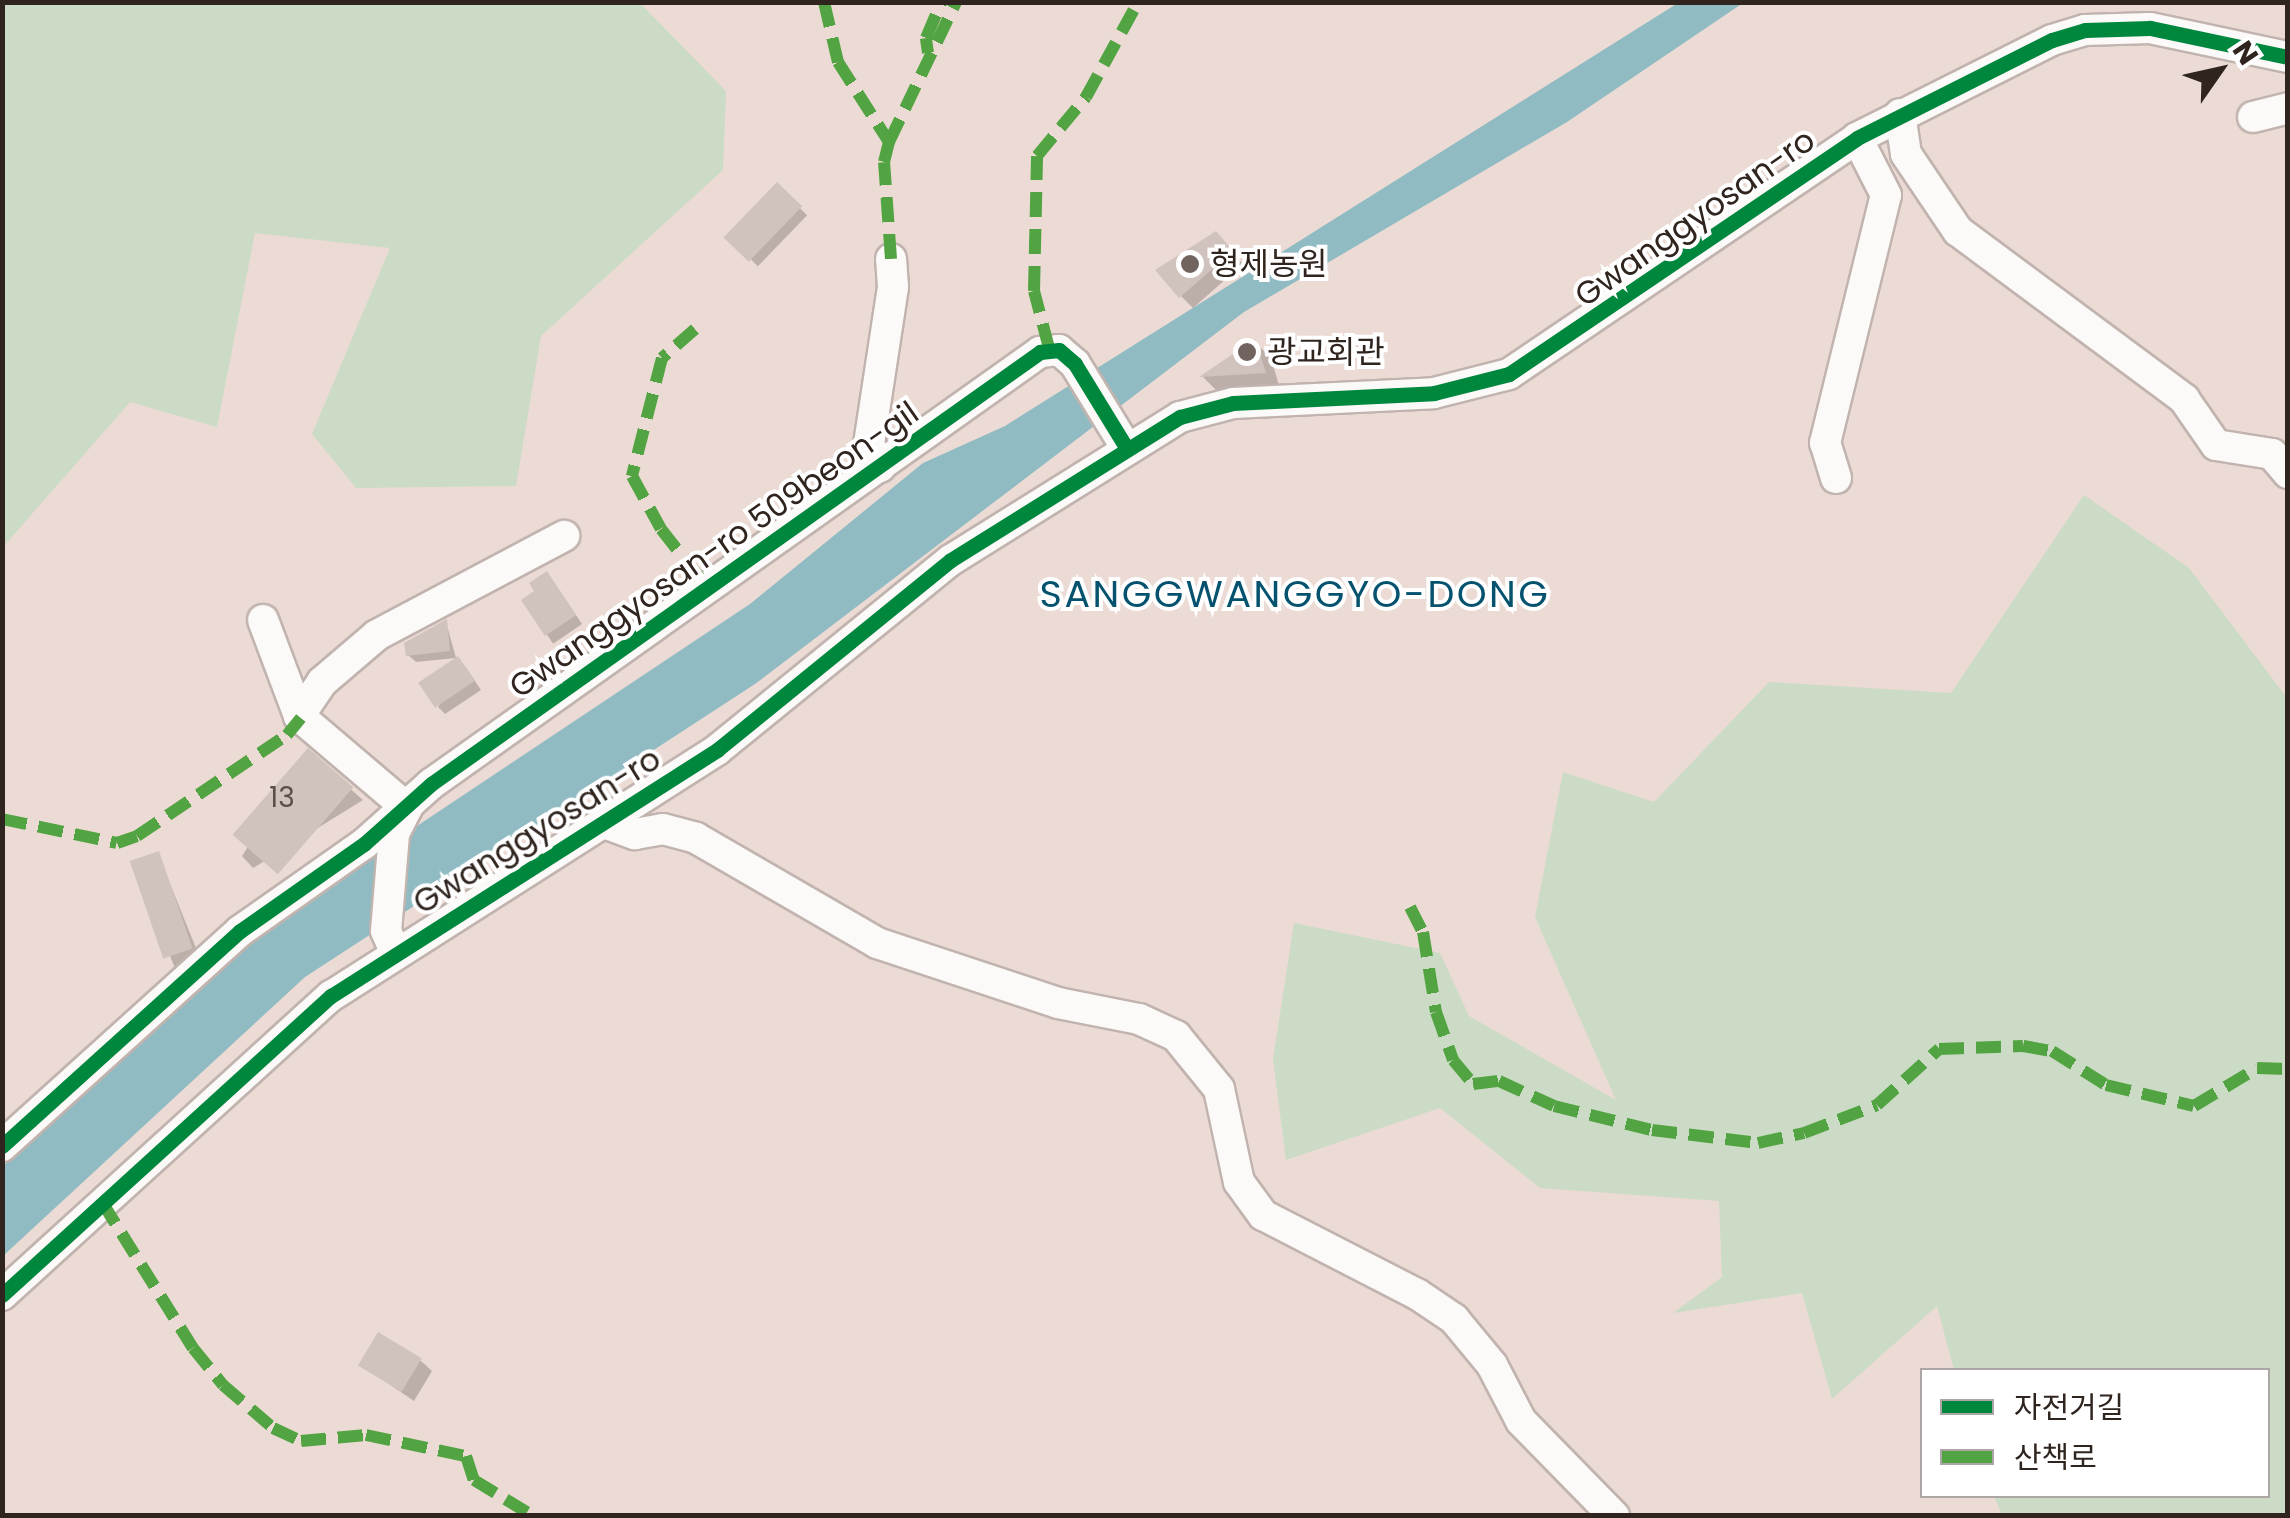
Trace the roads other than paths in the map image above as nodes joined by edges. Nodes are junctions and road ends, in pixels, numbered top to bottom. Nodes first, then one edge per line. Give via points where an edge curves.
1 (2288, 57) edge
2 (2288, 108) edge
3 (1900, 114) junction
4 (2253, 118) dead end
5 (1858, 138) junction
6 (891, 258) dead end
7 (1128, 448) junction
8 (880, 466) junction
9 (2288, 473) edge
10 (1836, 478) dead end
11 (564, 536) dead end
12 (263, 620) dead end
13 (298, 716) junction
14 (401, 821) junction
15 (604, 823) junction
16 (391, 942) junction
17 (2, 1146) edge
18 (2, 1295) edge
19 (1614, 1516) edge

1 - 3 street, Gwanggyosan-ro via 2150,28 2085,30 1996,64
2 - 4 street
3 - 5 street, Gwanggyosan-ro
3 - 9 street via 1906,154 1958,232 2184,399 2216,445 2272,454
5 - 7 street, Gwanggyosan-ro via 1509,374 1434,393 1233,403 1180,417
5 - 10 street via 1886,196 1825,443
6 - 8 street via 893,287 870,444
7 - 8 street, Gwanggyosan-ro 509beon-gil via 1067,357 1040,352
7 - 15 street, Gwanggyosan-ro via 951,560 717,750
8 - 14 street, Gwanggyosan-ro 509beon-gil via 431,784
11 - 13 street via 377,635 322,682
12 - 13 street
13 - 14 street
14 - 16 street
14 - 17 street, Gwanggyosan-ro 509beon-gil via 240,931
15 - 16 street, Gwanggyosan-ro
15 - 19 street via 635,834 663,829 696,838 877,943 1176,1036 1219,1088 1239,1182 1263,1215 1454,1319 1492,1364 1521,1421
16 - 18 street, Gwanggyosan-ro via 282,1034

